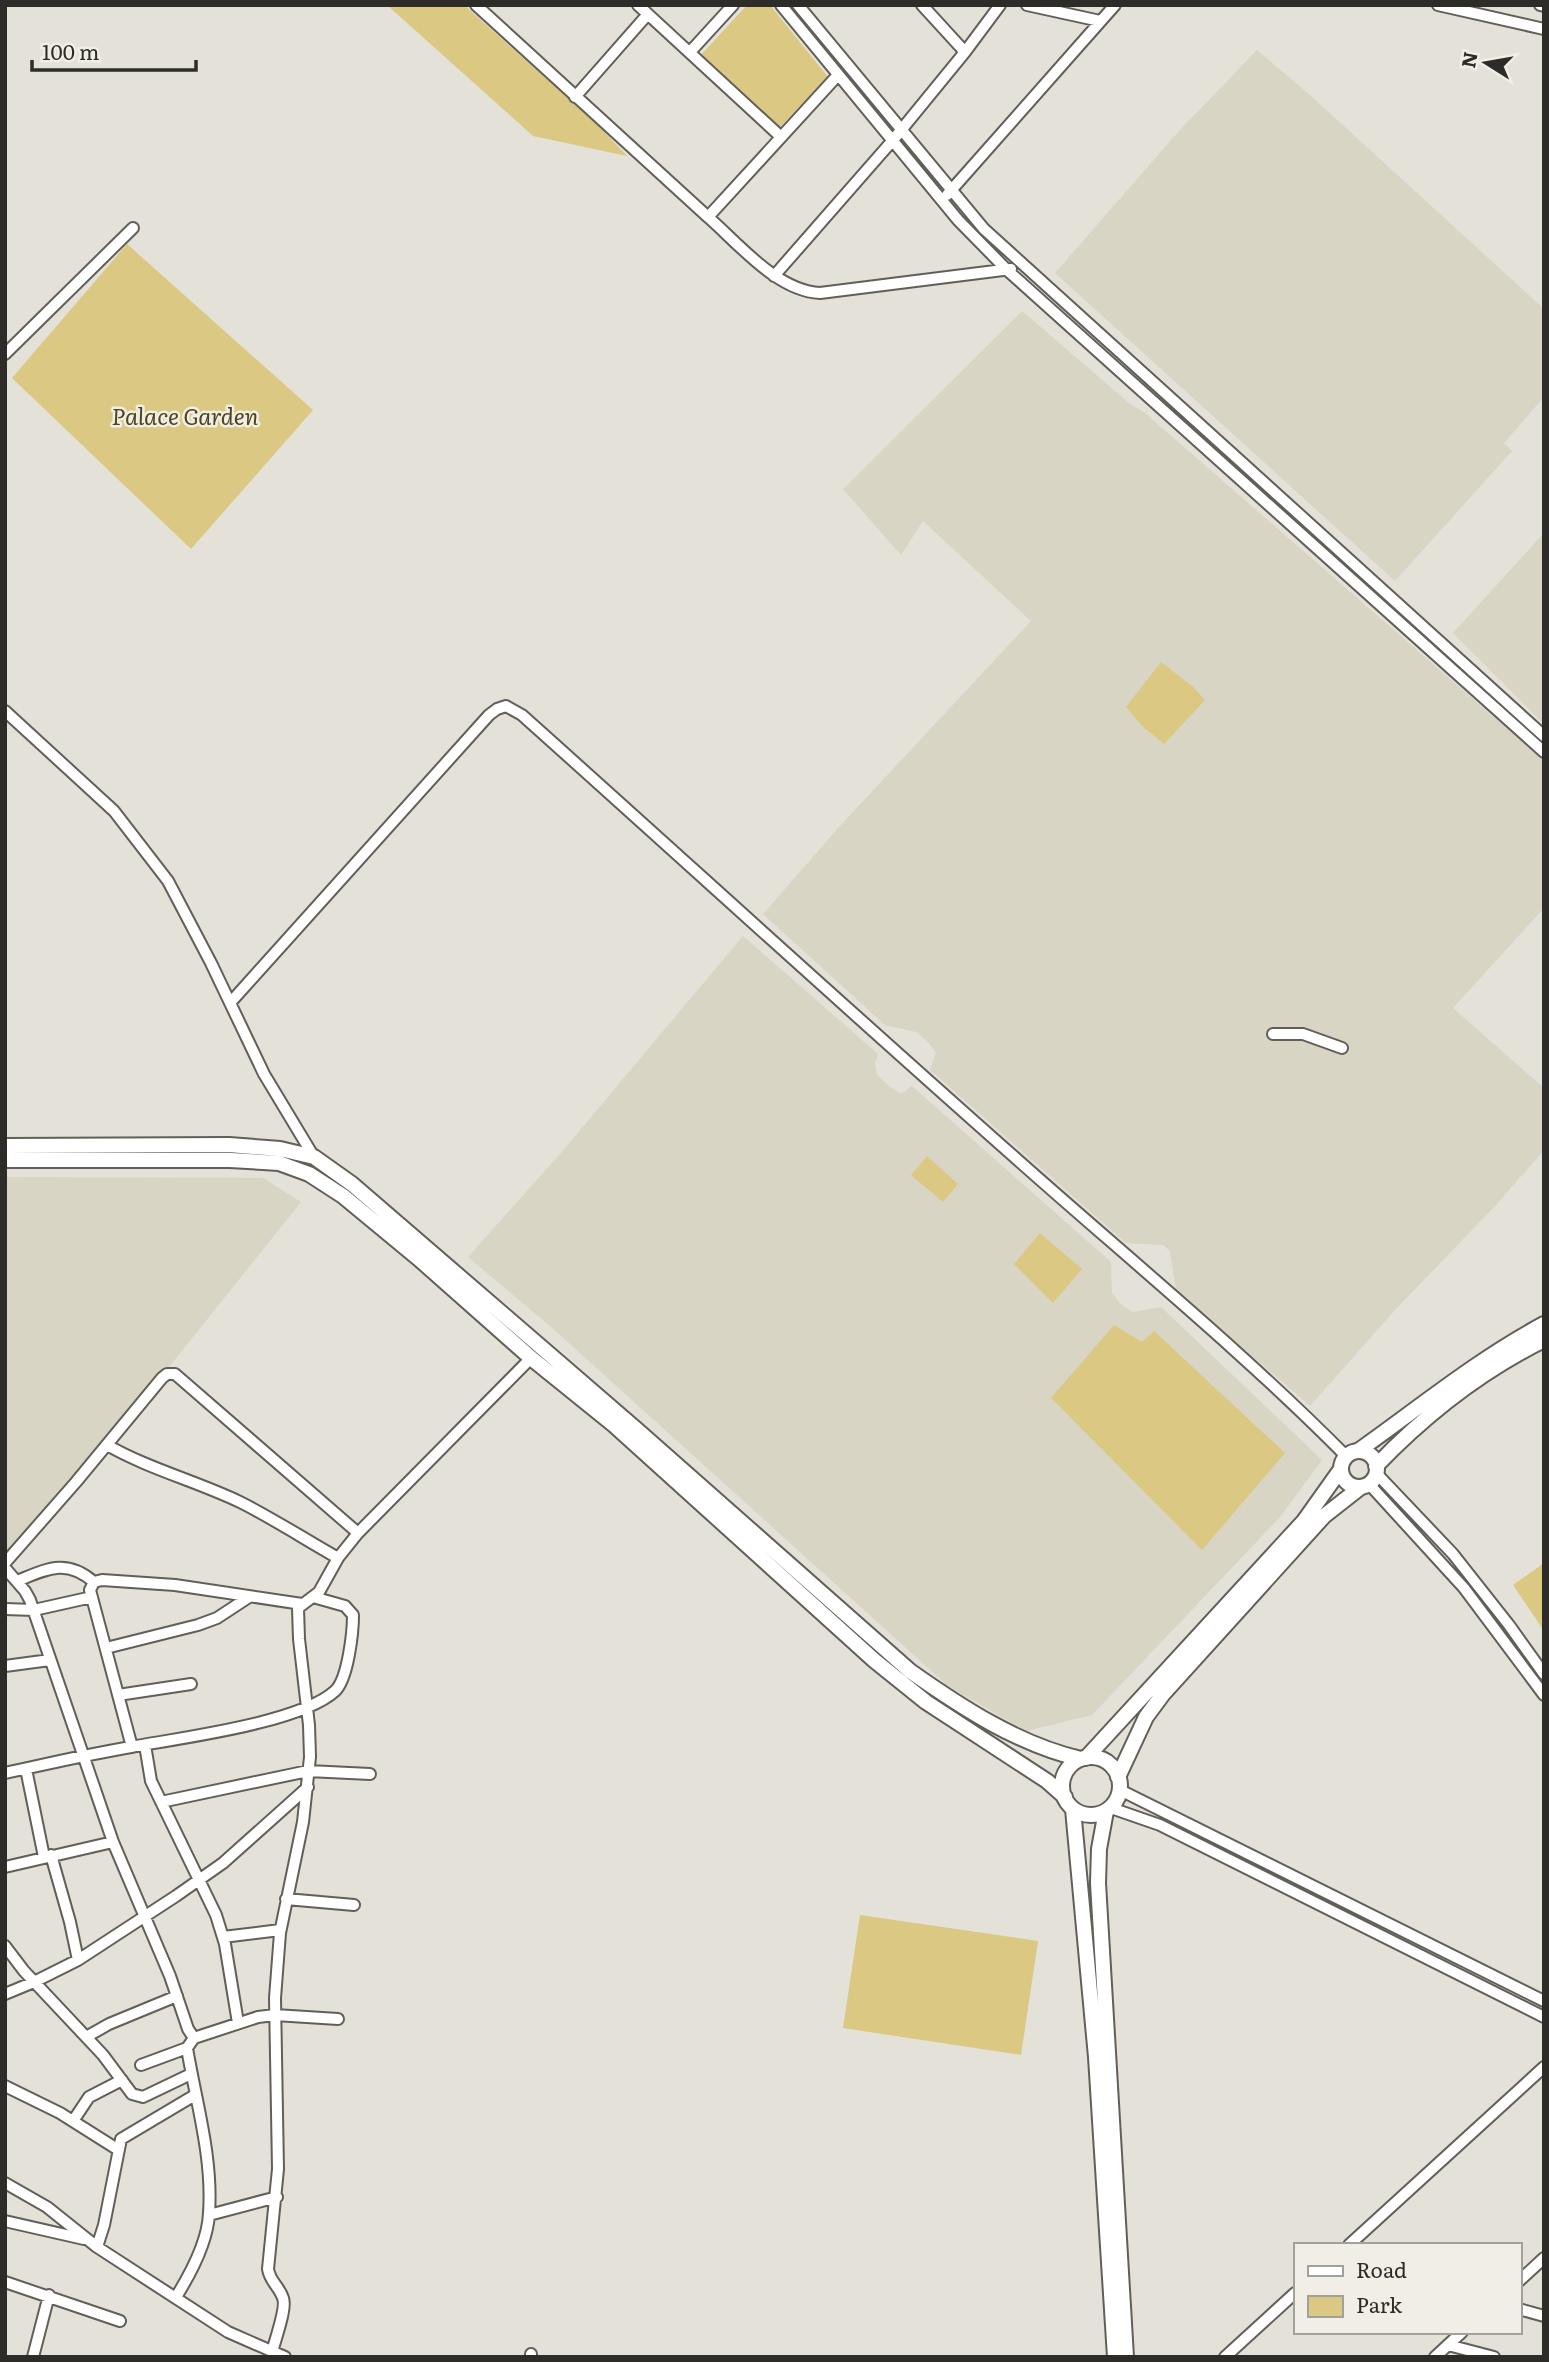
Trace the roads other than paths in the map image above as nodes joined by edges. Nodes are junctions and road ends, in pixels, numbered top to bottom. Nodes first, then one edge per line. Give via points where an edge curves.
1 (476, 5) edge
2 (639, 5) edge
3 (733, 5) edge
4 (781, 5) edge
5 (798, 5) edge
6 (922, 5) edge
7 (1000, 5) edge
8 (1027, 5) edge
9 (1115, 5) edge
10 (1438, 5) edge
11 (648, 14) junction
12 (1100, 21) junction
13 (1544, 29) edge
14 (690, 52) junction
15 (965, 52) junction
16 (838, 75) junction
17 (575, 97) junction
18 (900, 131) junction
19 (780, 136) junction
20 (893, 140) junction
21 (951, 191) junction
22 (942, 201) junction
23 (708, 217) junction
24 (132, 228) dead end
25 (1024, 267) junction
26 (1007, 270) junction
27 (774, 276) junction
28 (5, 354) edge
29 (5, 711) edge
30 (1544, 736) edge
31 (1544, 752) edge
32 (230, 1003) junction
33 (1273, 1034) dead end
34 (1342, 1048) dead end
35 (5, 1146) edge
36 (314, 1157) junction
37 (5, 1160) edge
38 (1544, 1324) edge
39 (1544, 1340) edge
40 (531, 1358) junction
41 (107, 1445) junction
42 (1348, 1458) junction
43 (1370, 1477) junction
44 (358, 1533) junction
45 (338, 1558) junction
46 (5, 1566) edge
47 (17, 1580) junction
48 (94, 1582) junction
49 (92, 1597) junction
50 (249, 1597) junction
51 (313, 1597) junction
52 (302, 1604) junction
53 (5, 1609) edge
54 (34, 1610) junction
55 (106, 1648) junction
56 (50, 1661) junction
57 (5, 1666) edge
58 (1544, 1674) edge
59 (191, 1684) dead end
60 (118, 1695) junction
61 (1544, 1695) edge
62 (308, 1707) junction
63 (145, 1745) junction
64 (131, 1746) junction
65 (82, 1756) junction
66 (1083, 1759) junction
67 (26, 1769) junction
68 (308, 1771) junction
69 (5, 1773) edge
70 (370, 1774) dead end
71 (1119, 1783) junction
72 (308, 1787) junction
73 (161, 1802) junction
74 (1069, 1803) junction
75 (1108, 1810) junction
76 (113, 1842) junction
77 (48, 1856) junction
78 (5, 1867) edge
79 (199, 1880) junction
80 (286, 1899) junction
81 (354, 1905) dead end
82 (145, 1916) junction
83 (280, 1930) junction
84 (223, 1937) junction
85 (5, 1946) edge
86 (78, 1960) junction
87 (34, 1982) junction
88 (5, 1994) edge
89 (177, 1996) junction
90 (1544, 2001) edge
91 (275, 2015) junction
92 (1544, 2017) edge
93 (338, 2019) dead end
94 (238, 2023) junction
95 (86, 2036) junction
96 (194, 2038) junction
97 (187, 2048) junction
98 (141, 2065) dead end
99 (1544, 2067) edge
100 (191, 2074) junction
101 (122, 2080) junction
102 (5, 2086) edge
103 (195, 2095) junction
104 (73, 2121) junction
105 (117, 2149) junction
106 (5, 2183) edge
107 (277, 2197) junction
108 (209, 2215) junction
109 (5, 2221) edge
110 (86, 2239) junction
111 (1351, 2243) edge
112 (97, 2247) junction
113 (1544, 2258) edge
114 (1521, 2279) edge
115 (5, 2282) edge
116 (1294, 2293) edge
117 (49, 2295) junction
118 (176, 2297) junction
119 (1521, 2310) edge
120 (1544, 2316) edge
121 (120, 2321) dead end
122 (1460, 2334) edge
123 (1448, 2344) junction
124 (272, 2352) junction
125 (33, 2357) edge
126 (285, 2357) edge
127 (1115, 2357) edge
128 (1126, 2357) edge
129 (1225, 2357) edge
130 (1435, 2357) edge
131 (1494, 2357) edge

1 - 17 street
2 - 11 street
3 - 14 street
4 - 16 street
5 - 18 street
6 - 15 street
7 - 15 street
8 - 12 street
9 - 12 street
10 - 13 street
11 - 14 street
11 - 17 street
12 - 21 street
14 - 19 street
15 - 18 street
16 - 19 street
16 - 20 street
17 - 23 street
18 - 20 street
18 - 21 street
19 - 23 street
20 - 22 street
20 - 27 street
21 - 22 street
21 - 25 street
22 - 26 street
23 - 27 street
24 - 28 street
25 - 26 street
25 - 30 street
26 - 27 street via 820,293 808,293
26 - 31 street
29 - 32 street via 114,811 168,881
32 - 36 street via 264,1074
32 - 42 street via 489,715 506,706 522,715 1146,1272
33 - 34 street via 1303,1034
35 - 36 main road via 229,1145
36 - 66 main road via 352,1184 910,1671 951,1700 1039,1747
37 - 40 main road via 230,1160 279,1163 309,1174 418,1258
38 - 42 main road via 1485,1357
39 - 43 main road via 1449,1398 1408,1433
40 - 44 street
40 - 74 main road via 614,1425 875,1661 926,1702 1047,1781
41 - 44 street via 162,1378 175,1374
41 - 45 street via 132,1460 240,1502
41 - 46 street
42 - 43 main road via 1367,1453 1373,1458
42 - 43 main road via 1343,1479 1351,1485
42 - 66 main road via 1304,1521
43 - 58 street via 1453,1554
43 - 61 street via 1464,1588
43 - 71 main road via 1324,1516 1163,1694 1146,1717
44 - 45 street
45 - 51 street
46 - 47 street
47 - 48 street via 59,1567 76,1570
47 - 54 street
48 - 49 street
48 - 50 street via 175,1585
49 - 54 street
49 - 55 street
50 - 52 street
50 - 55 street via 198,1625
51 - 52 street
51 - 62 street via 345,1606 353,1615 353,1624 337,1690
52 - 62 street via 297,1614
53 - 54 street
54 - 56 street
55 - 60 street
56 - 57 street
56 - 65 street
59 - 60 street
60 - 64 street
62 - 63 street
62 - 68 street
63 - 64 street
63 - 73 street via 151,1781
64 - 65 street
65 - 67 street
65 - 76 street
66 - 71 main road via 1107,1762
66 - 74 main road via 1073,1764 1064,1779
67 - 69 street
67 - 77 street
68 - 70 street
68 - 72 street
68 - 73 street
71 - 75 main road via 1117,1800
71 - 90 street
72 - 79 street
72 - 80 street
73 - 79 street
74 - 75 main road via 1086,1815
74 - 127 main road via 1096,2057
75 - 92 street via 1160,1825
75 - 128 main road via 1099,1849 1098,1883
76 - 77 street
76 - 82 street
77 - 78 street
77 - 86 street
79 - 82 street
79 - 84 street
80 - 81 street
80 - 83 street
82 - 86 street
82 - 89 street
83 - 84 street
83 - 91 street
84 - 94 street
85 - 87 street
86 - 87 street
87 - 88 street
87 - 95 street
89 - 95 street
89 - 96 street
91 - 93 street
91 - 94 street
91 - 107 street
94 - 96 street
95 - 101 street
96 - 97 street
97 - 98 street
97 - 100 street
99 - 111 street
100 - 101 street via 143,2097 132,2094
100 - 103 street
101 - 104 street via 89,2097
102 - 104 street
103 - 105 street via 125,2134
103 - 108 street via 207,2162
104 - 105 street
105 - 112 street
106 - 110 street via 47,2207
107 - 108 street
107 - 124 street via 268,2269 284,2303
108 - 118 street via 200,2248
109 - 110 street
110 - 112 street
112 - 118 street
113 - 114 street
115 - 117 street
116 - 129 street
117 - 121 street
117 - 125 street
118 - 124 street via 228,2332
119 - 120 street
122 - 123 street
123 - 130 street
123 - 131 street
124 - 126 street

